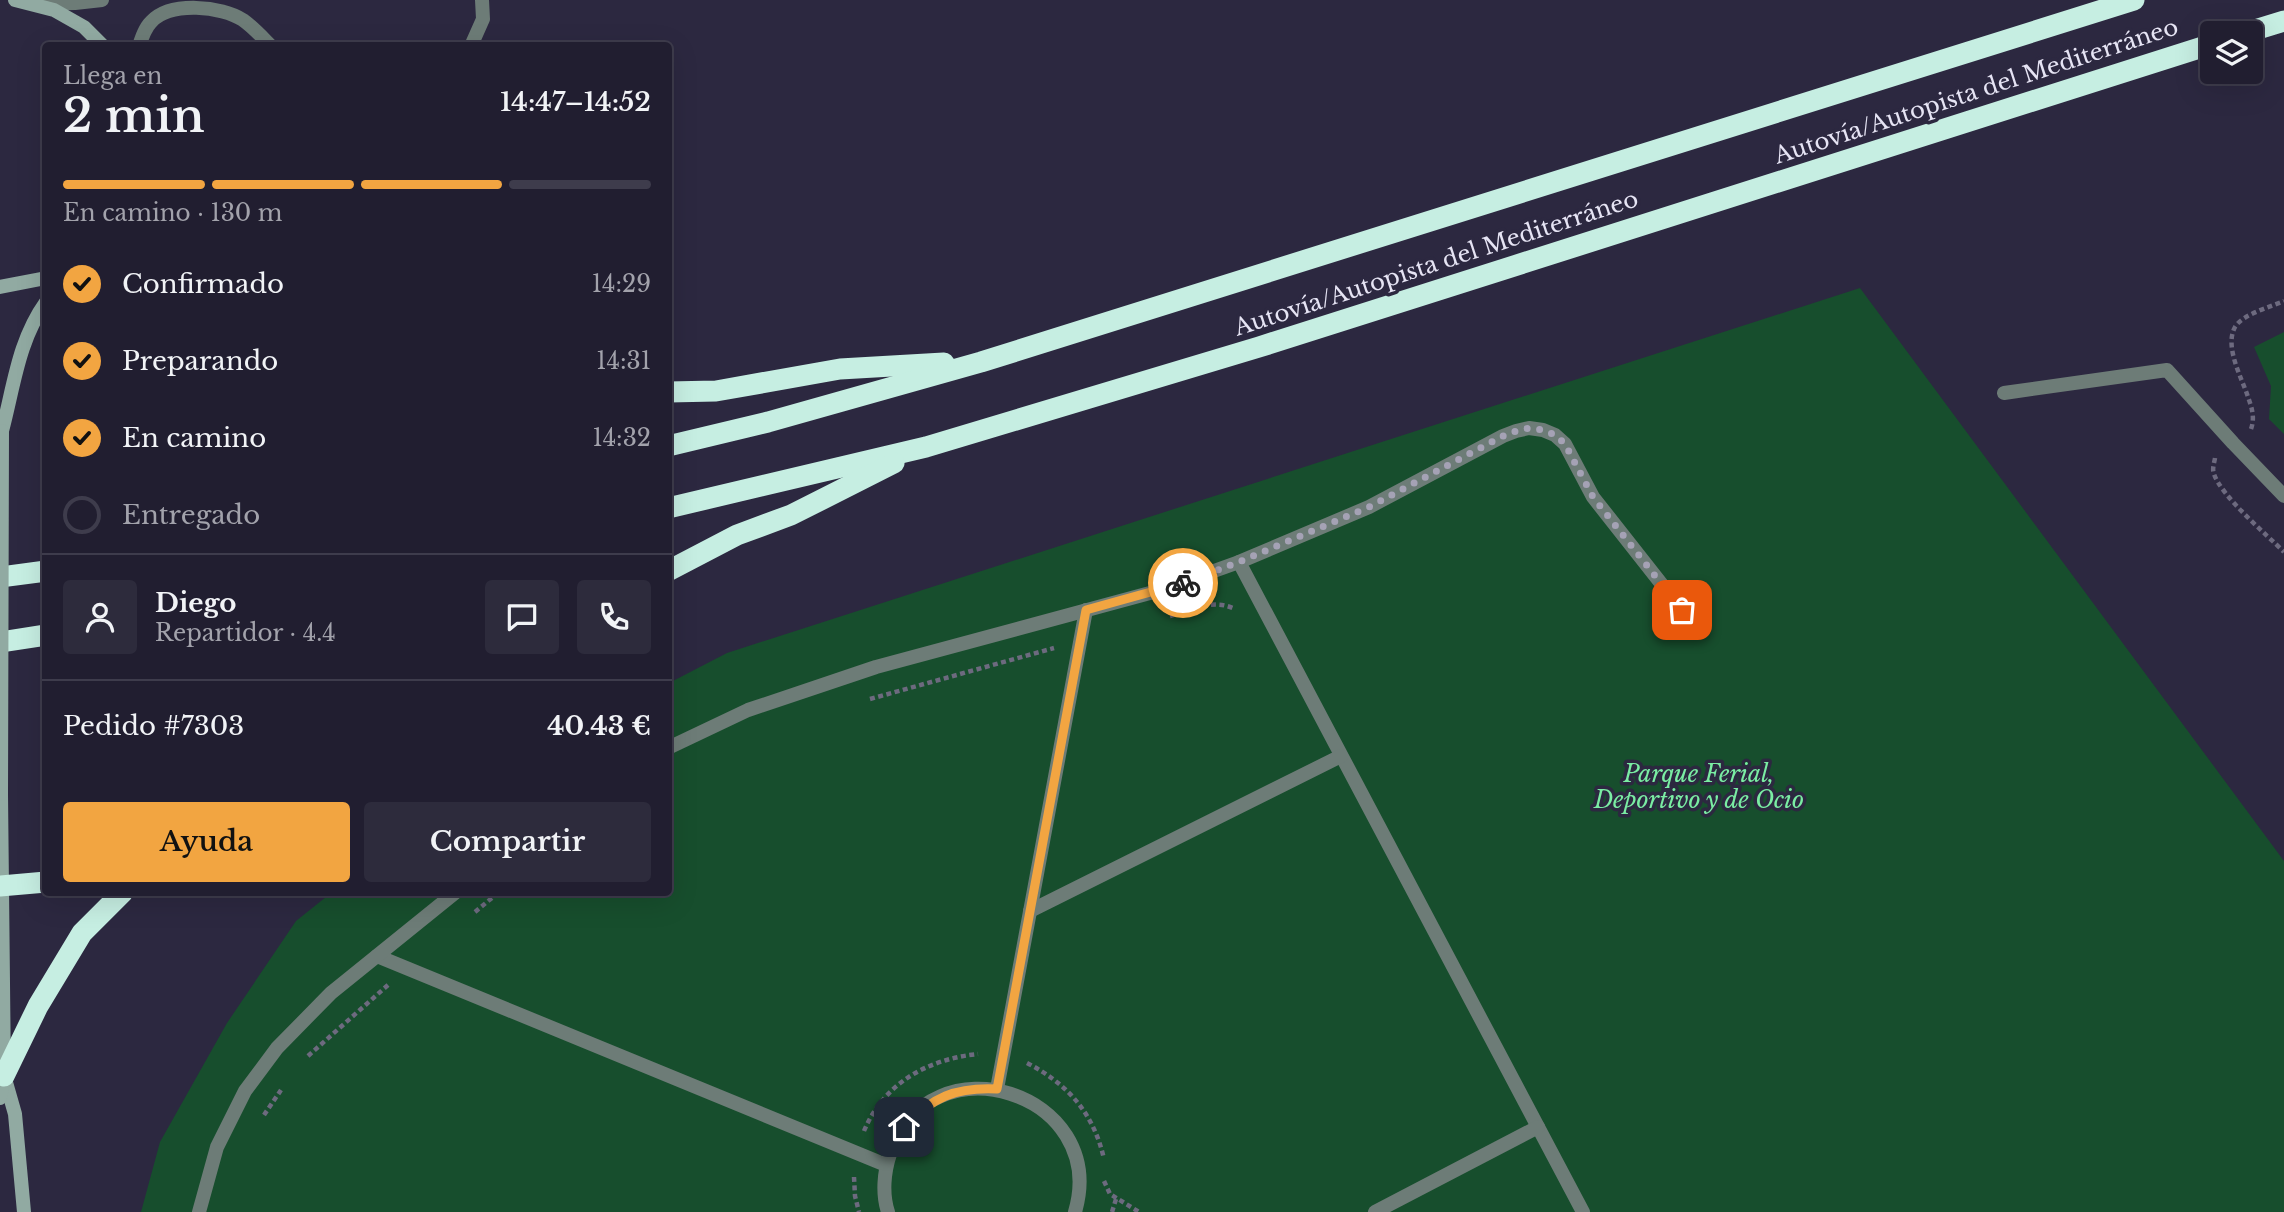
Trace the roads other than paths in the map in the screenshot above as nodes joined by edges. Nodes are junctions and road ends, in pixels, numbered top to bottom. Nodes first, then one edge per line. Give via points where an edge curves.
1 (102, 0) edge
2 (482, 0) edge
3 (2134, 0) edge
4 (23, 2) edge
5 (213, 4) edge
6 (2284, 21) edge
7 (2263, 27) edge
8 (99, 42) edge
9 (141, 42) edge
10 (267, 42) edge
11 (473, 42) edge
12 (2200, 48) edge
13 (42, 279) edge
14 (0, 287) edge
15 (42, 308) edge
16 (982, 362) junction
17 (672, 392) edge
18 (2004, 393) dead end
19 (1, 427) edge
20 (672, 445) edge
21 (926, 447) junction
22 (2284, 496) edge
23 (672, 507) edge
24 (1239, 562) junction
25 (672, 569) edge
26 (42, 571) edge
27 (0, 577) edge
28 (1086, 610) junction
29 (1682, 610) dead end
30 (42, 636) edge
31 (0, 642) edge
32 (672, 746) edge
33 (1341, 756) junction
34 (1, 794) edge
35 (42, 883) edge
36 (1, 886) edge
37 (119, 896) edge
38 (451, 896) edge
39 (1030, 911) junction
40 (377, 956) junction
41 (2, 1074) edge
42 (997, 1089) junction
43 (0, 1098) edge
44 (1538, 1127) junction
45 (886, 1165) junction
46 (24, 1212) edge
47 (199, 1212) edge
48 (888, 1212) edge
49 (1074, 1212) edge
50 (1375, 1212) edge
51 (1583, 1212) edge

1 - 4 street
2 - 11 street via 483,19
3 - 16 highway, Autovía/Autopista del Mediterráneo
4 - 8 main road via 64,15
5 - 9 street via 165,13 152,20
5 - 10 street via 244,20
6 - 7 highway
12 - 21 highway, Autovía/Autopista del Mediterráneo via 1259,348
13 - 14 main road
15 - 19 main road via 20,353
16 - 17 highway via 839,369 716,391
16 - 20 highway, Autovía/Autopista del Mediterráneo
18 - 22 street via 2167,370
19 - 34 main road, bridge
21 - 23 highway, Autovía/Autopista del Mediterráneo
21 - 25 highway
24 - 28 street
24 - 29 street via 1369,507 1503,436 1529,428 1555,435 1565,444 1593,497
24 - 33 street
26 - 27 highway
28 - 32 street via 876,667 748,710
28 - 39 street
30 - 31 highway
33 - 39 street
33 - 44 street
34 - 36 main road
35 - 36 highway
36 - 41 main road
37 - 41 highway via 82,933
38 - 40 street
39 - 42 street
40 - 45 street
40 - 47 street via 331,993 277,1048 245,1091 217,1147
41 - 43 main road
41 - 46 main road via 15,1114
42 - 45 street via 955,1092 918,1112 893,1145
42 - 49 street via 1037,1106 1067,1138 1079,1180
44 - 50 street
44 - 51 street
45 - 48 street

